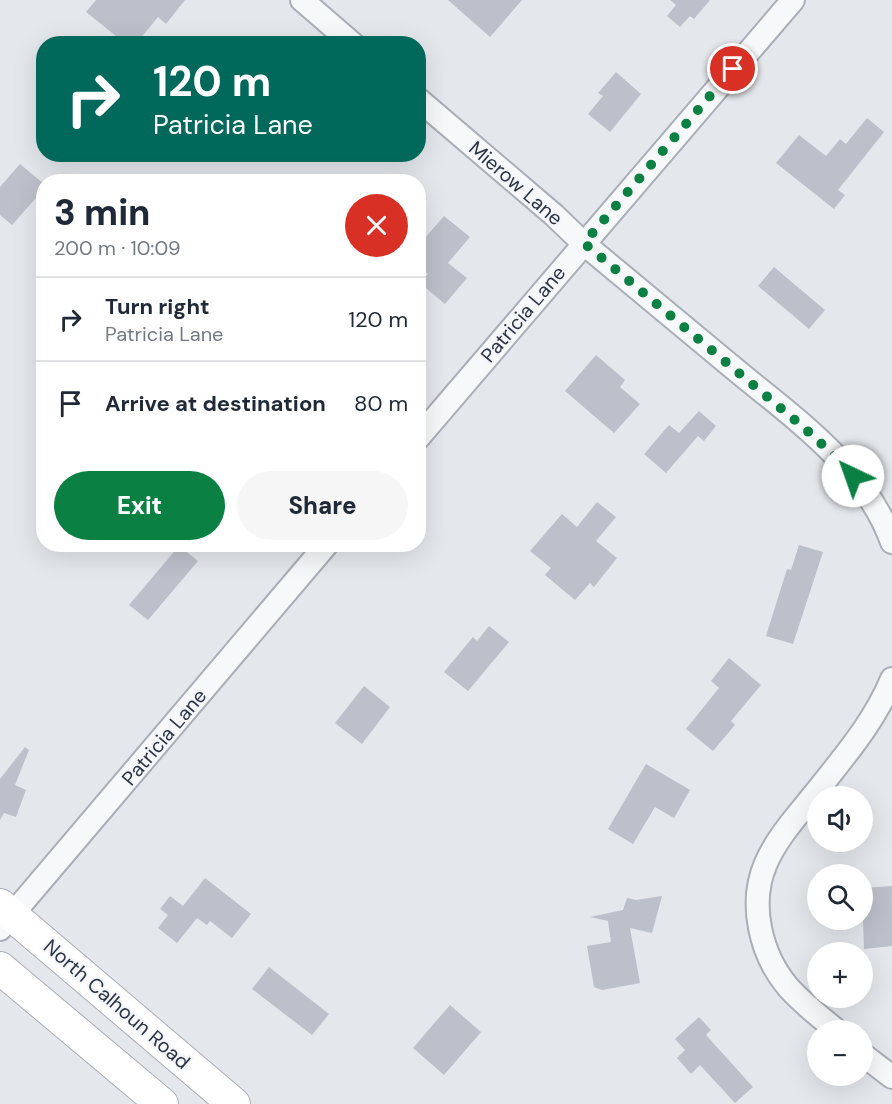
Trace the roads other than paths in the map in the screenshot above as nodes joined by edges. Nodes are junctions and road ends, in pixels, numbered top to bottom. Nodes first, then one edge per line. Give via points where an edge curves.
1 (302, 0) edge
2 (793, 0) edge
3 (344, 36) edge
4 (426, 106) edge
5 (584, 243) junction
6 (426, 429) edge
7 (892, 543) edge
8 (320, 552) edge
9 (892, 679) edge
10 (4, 916) edge
11 (0, 968) edge
12 (825, 1020) edge
13 (873, 1062) edge
14 (892, 1077) edge
15 (162, 1104) edge
16 (234, 1104) edge

1 - 3 street
2 - 5 street, Patricia Lane
4 - 5 street, Mierow Lane
5 - 6 street, Patricia Lane
5 - 7 street, Mierow Lane via 838,459 868,494
8 - 10 street, Patricia Lane
9 - 12 street via 869,722 779,839 765,865 759,889 762,941 776,970 789,988
10 - 16 main road, North Calhoun Road
11 - 15 main road
13 - 14 street

